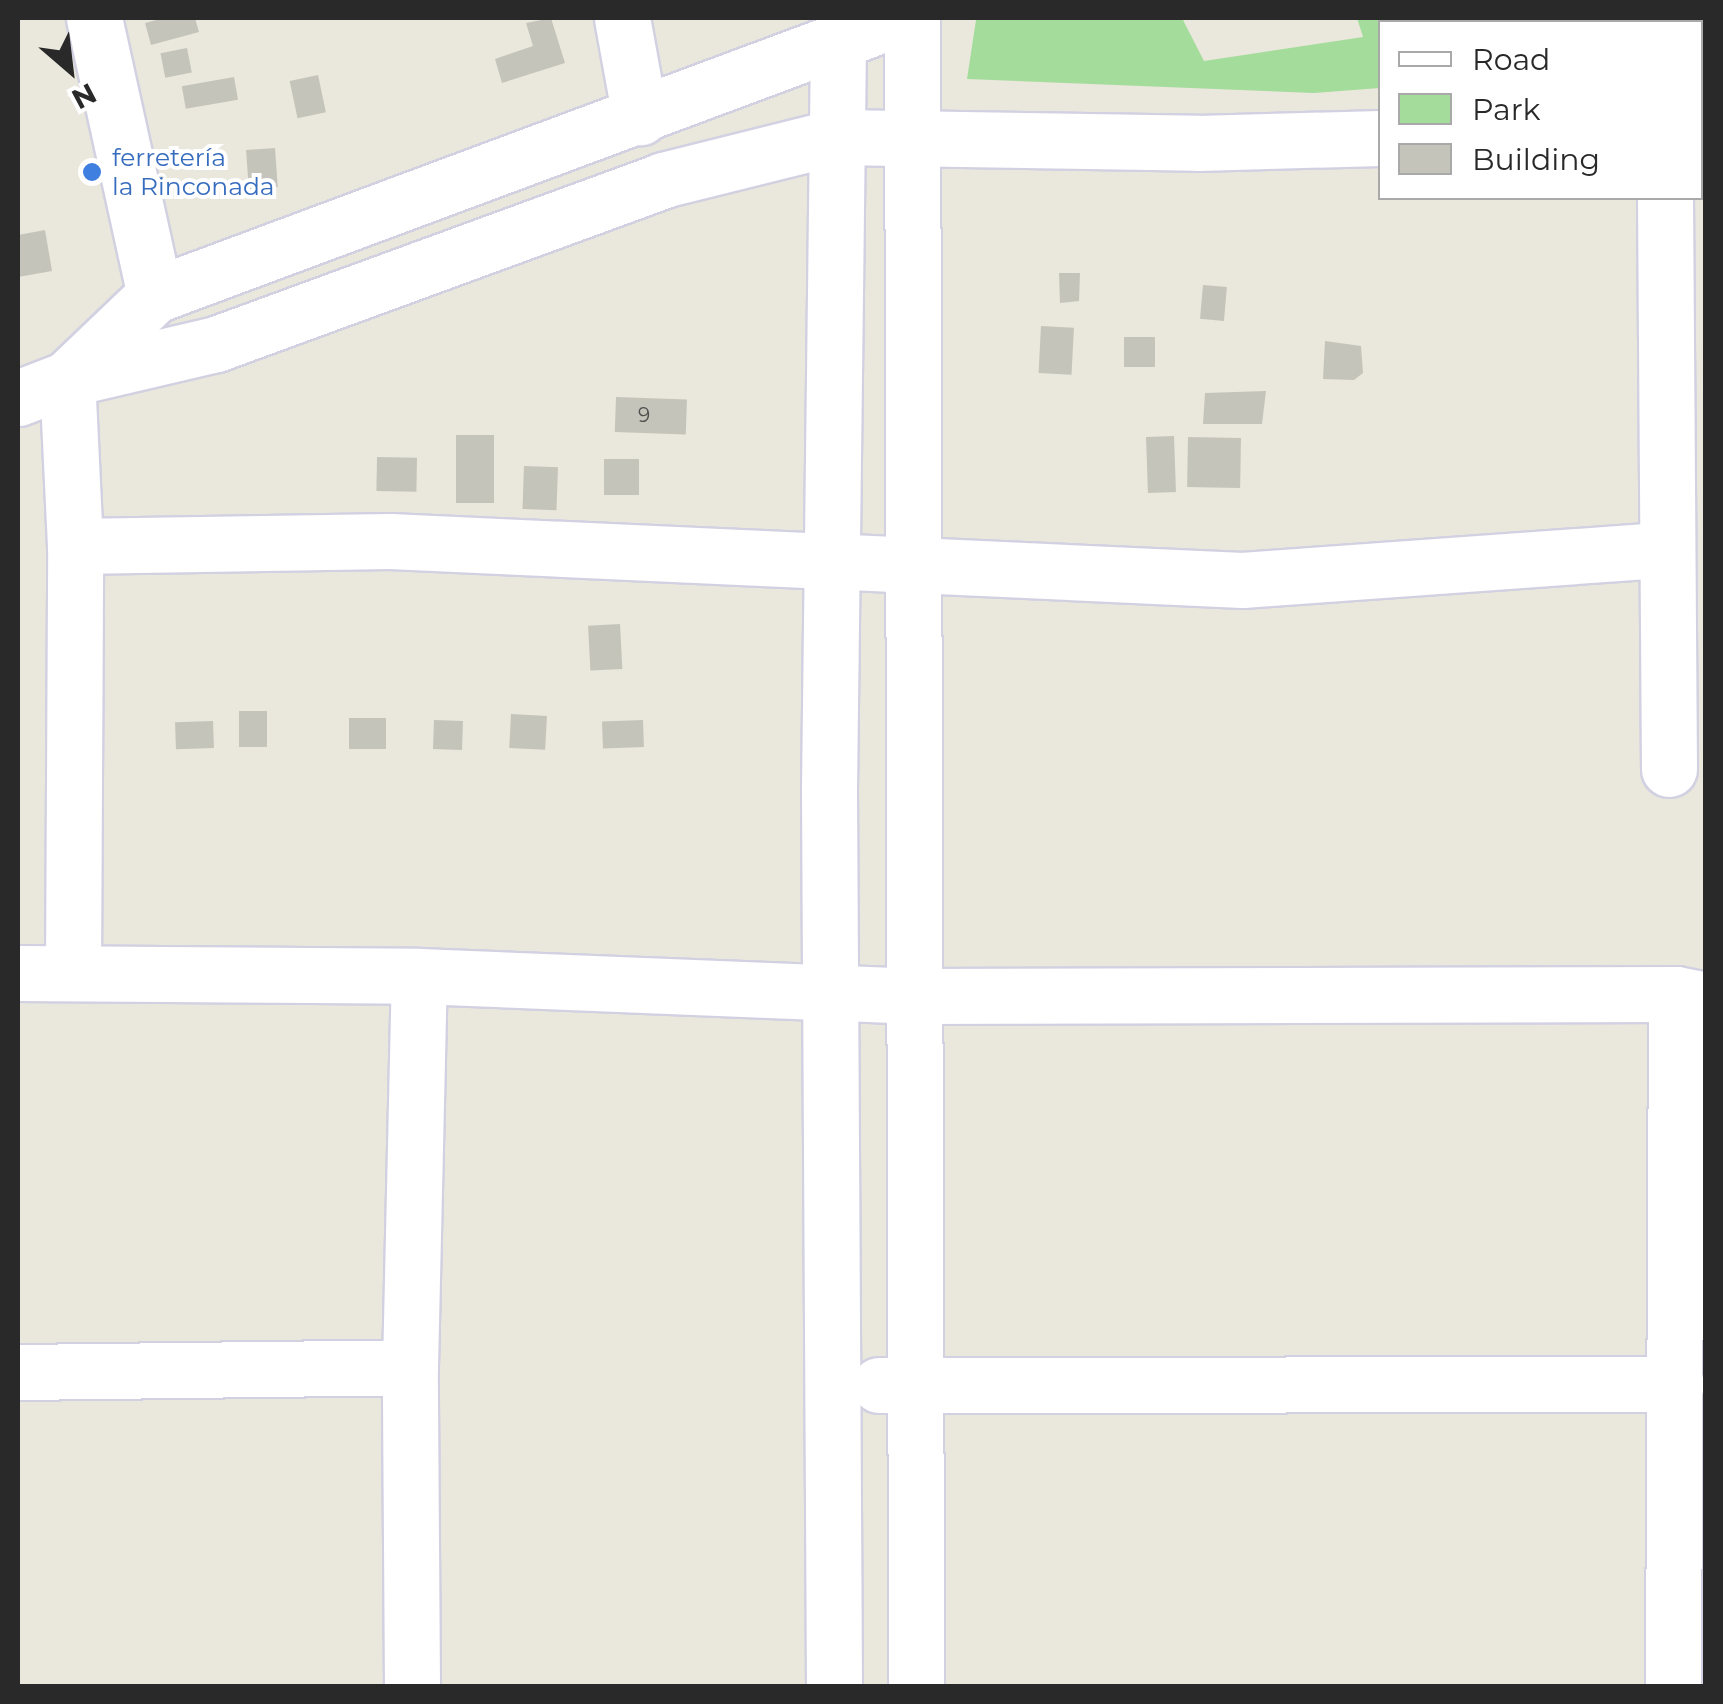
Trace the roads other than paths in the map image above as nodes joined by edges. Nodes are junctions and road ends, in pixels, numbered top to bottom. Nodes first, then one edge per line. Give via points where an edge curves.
1 (94, 18) edge
2 (622, 18) edge
3 (899, 18) edge
4 (912, 18) edge
5 (838, 42) junction
6 (640, 117) junction
7 (836, 138) junction
8 (1378, 138) edge
9 (912, 139) junction
10 (1665, 200) edge
11 (155, 296) junction
12 (42, 388) edge
13 (75, 546) junction
14 (1664, 550) junction
15 (834, 560) junction
16 (911, 569) junction
17 (1669, 770) dead end
18 (74, 972) junction
19 (18, 973) edge
20 (419, 976) junction
21 (831, 993) junction
22 (912, 996) junction
23 (1691, 997) edge
24 (410, 1368) junction
25 (18, 1372) edge
26 (1676, 1384) junction
27 (833, 1385) junction
28 (915, 1386) junction
29 (412, 1686) edge
30 (834, 1686) edge
31 (916, 1686) edge
32 (1673, 1686) edge

1 - 11 street
2 - 6 street
3 - 5 street
4 - 9 street
5 - 6 street
5 - 7 street
6 - 11 street
7 - 9 street
7 - 12 street via 663,180 216,344
7 - 15 street
8 - 9 street
9 - 16 street
10 - 14 street
11 - 12 street
12 - 13 street
13 - 15 street via 390,540
13 - 18 street
14 - 16 street via 1242,580
14 - 17 street
15 - 16 street
15 - 21 street
16 - 22 street
18 - 19 street
18 - 20 street
20 - 21 street
20 - 24 street
21 - 22 street
21 - 27 street
22 - 23 street
22 - 28 street
23 - 26 street
24 - 25 street
24 - 29 street
26 - 28 street
26 - 32 street
27 - 28 street
27 - 30 street
28 - 31 street

